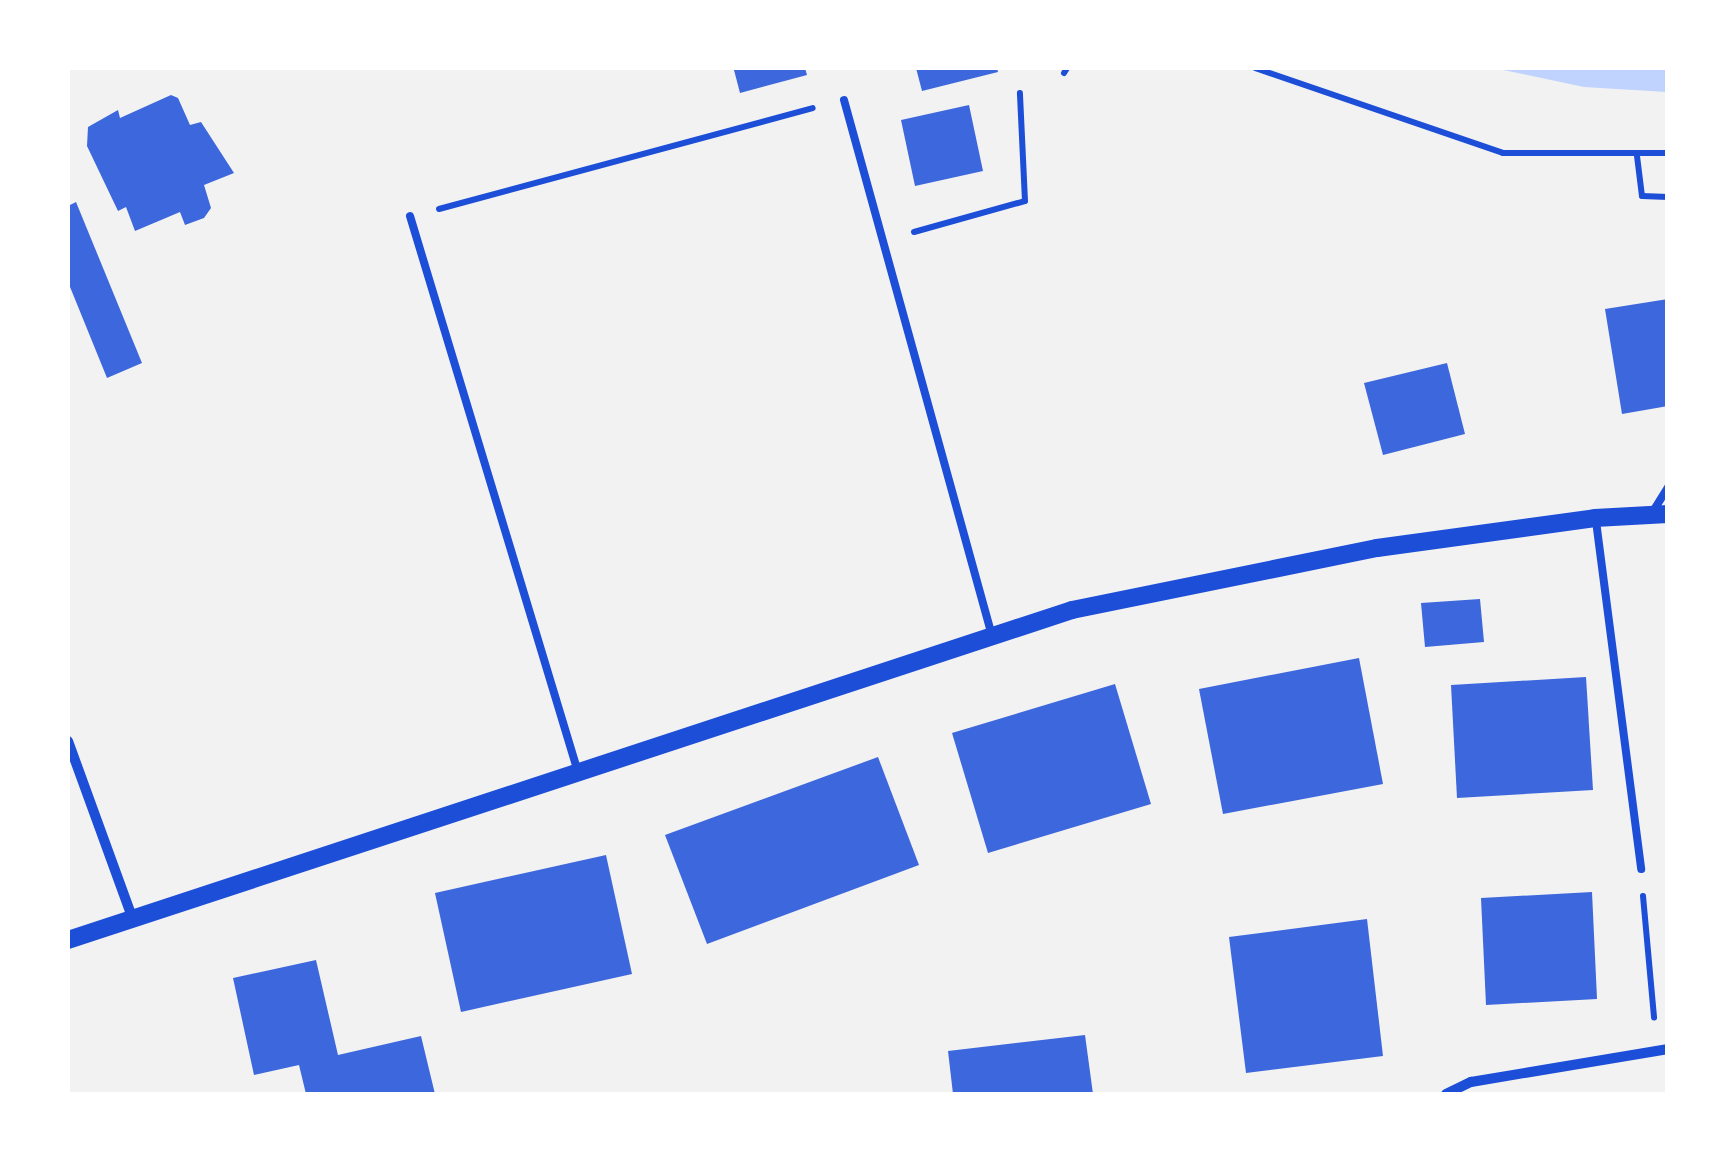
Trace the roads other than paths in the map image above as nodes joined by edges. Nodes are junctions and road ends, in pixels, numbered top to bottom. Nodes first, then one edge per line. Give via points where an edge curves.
1 (844, 100) road end
2 (410, 216) road end
3 (1668, 487) edge
4 (1659, 514) edge
5 (1595, 518) junction
6 (992, 636) junction
7 (68, 741) edge
8 (578, 772) junction
9 (1641, 869) road end
10 (132, 917) junction
11 (68, 940) edge
12 (1662, 1049) edge
13 (1446, 1094) edge

1 - 6 lane
2 - 8 lane
3 - 4 lane
4 - 5 street
5 - 6 street via 1358,552 1072,610
5 - 9 lane
6 - 8 street
7 - 10 street
8 - 10 street
10 - 11 street
12 - 13 street via 1471,1082

